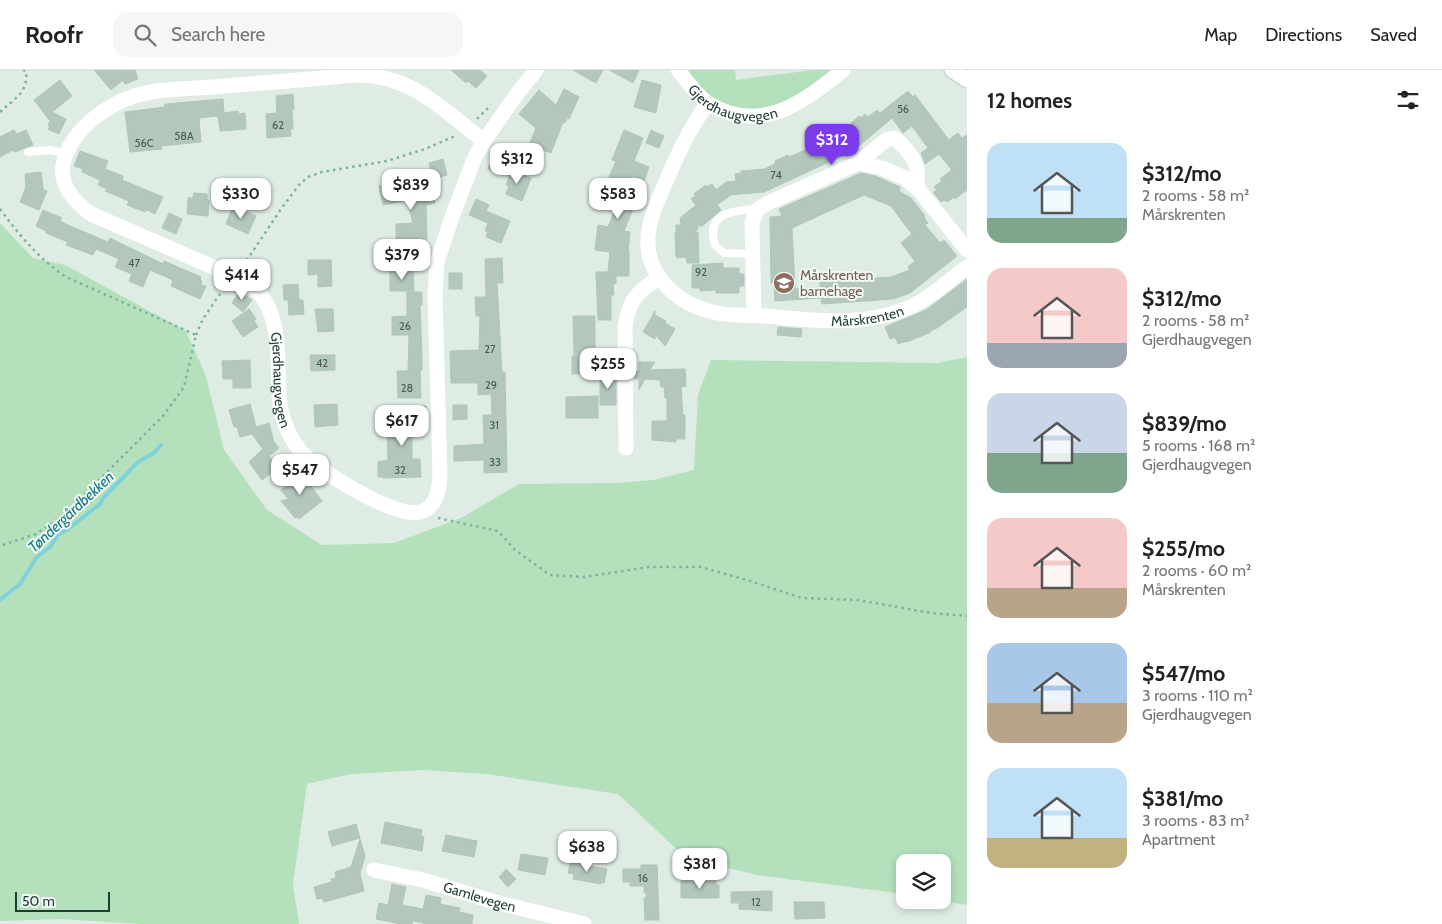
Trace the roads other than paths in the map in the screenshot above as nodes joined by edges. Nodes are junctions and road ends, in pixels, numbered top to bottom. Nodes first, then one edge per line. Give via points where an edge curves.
1 (536, 70) edge
2 (678, 70) edge
3 (843, 70) edge
4 (952, 70) edge
5 (967, 80) edge
6 (708, 103) junction
7 (484, 141) junction
8 (28, 152) dead end
9 (66, 153) junction
10 (858, 163) junction
11 (919, 190) junction
12 (758, 210) junction
13 (967, 250) edge
14 (754, 254) junction
15 (967, 267) edge
16 (659, 278) junction
17 (754, 315) junction
18 (626, 448) dead end
19 (374, 870) dead end
20 (584, 924) edge

1 - 7 street
2 - 6 street, Gjerdhaugvegen
3 - 6 street, Gjerdhaugvegen via 788,109 764,116 741,115
4 - 5 street
6 - 16 street, Mårskrenten via 681,144 649,228 649,254
7 - 9 street, Gjerdhaugvegen via 425,96 397,80 353,75 189,88 134,96 88,123
7 - 9 street, Gjerdhaugvegen via 437,262 439,488 429,507 416,513 393,509 330,475 308,459 293,441 282,418 272,313 258,292 247,282 91,214 69,194 63,180 62,163
8 - 9 lane via 50,150
10 - 11 street via 882,168 905,178
10 - 11 street via 886,140 894,138 916,165
10 - 12 street
11 - 13 street
12 - 14 street via 752,222
12 - 14 lane via 734,210 725,214 713,232 714,245 724,253
14 - 17 street
15 - 17 street, Mårskrenten via 917,304 884,315 866,319 822,320
16 - 17 street, Mårskrenten via 670,291 698,307 716,313
16 - 18 street via 635,296 628,310 625,327
19 - 20 street, Gamlevegen via 423,880

